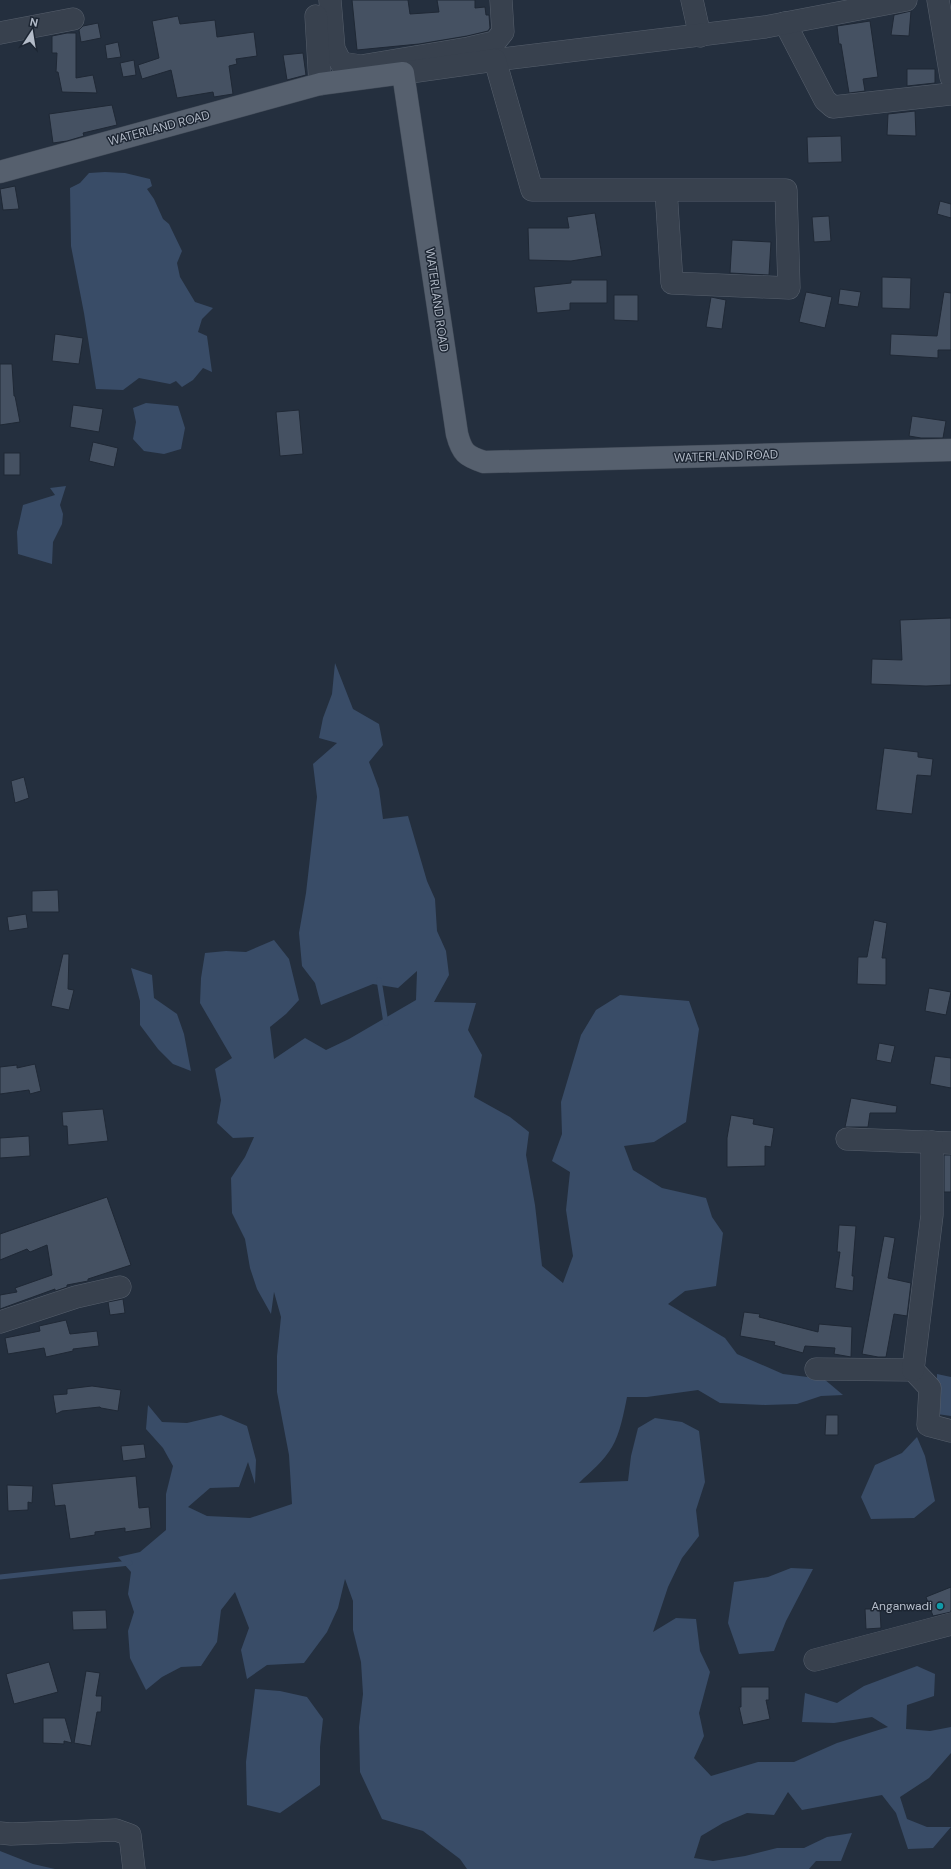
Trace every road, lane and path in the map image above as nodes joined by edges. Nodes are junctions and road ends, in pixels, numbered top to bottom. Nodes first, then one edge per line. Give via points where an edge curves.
1 (315, 0) edge
2 (330, 0) edge
3 (501, 0) edge
4 (692, 0) edge
5 (906, 0) edge
6 (938, 0) edge
7 (73, 19) dead end
8 (785, 23) junction
9 (0, 33) edge
10 (700, 36) junction
11 (495, 60) junction
12 (403, 73) junction
13 (951, 77) edge
14 (320, 84) junction
15 (951, 94) edge
16 (0, 172) edge
17 (666, 190) junction
18 (951, 450) edge
19 (847, 1139) dead end
20 (942, 1142) edge
21 (120, 1287) dead end
22 (0, 1322) edge
23 (816, 1369) dead end
24 (913, 1370) junction
25 (951, 1431) edge
26 (951, 1624) edge
27 (815, 1660) dead end
28 (0, 1833) edge
29 (134, 1869) edge

1 - 14 street
2 - 3 street via 334,49 341,63 361,66 495,42 504,32
4 - 10 street
5 - 8 street
6 - 13 street
7 - 9 street
8 - 10 street
8 - 15 street via 825,100 833,107
10 - 11 street
11 - 12 street
11 - 17 street via 532,190
12 - 14 main road, WATERLAND ROAD
12 - 18 main road, WATERLAND ROAD via 457,434 461,448 469,457 484,462
14 - 16 main road, WATERLAND ROAD
17 - 17 street via 786,190 789,288 672,283
19 - 20 street
20 - 24 street
21 - 22 street via 76,1297
23 - 24 street
24 - 25 street via 930,1388 928,1425
26 - 27 street
28 - 29 street via 116,1830 130,1835

